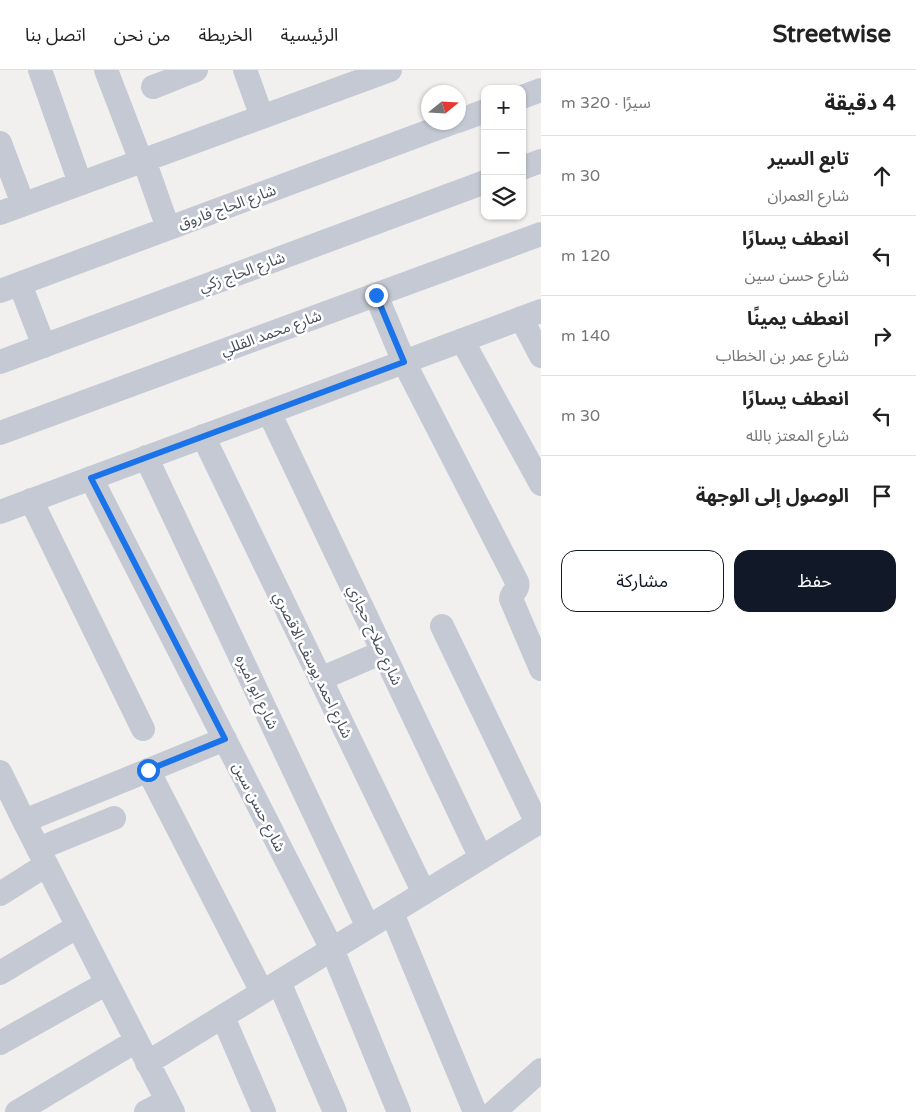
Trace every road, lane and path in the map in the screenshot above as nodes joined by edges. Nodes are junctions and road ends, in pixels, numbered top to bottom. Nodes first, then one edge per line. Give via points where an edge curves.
1 (40, 70) edge
2 (106, 70) edge
3 (245, 70) edge
4 (390, 70) edge
5 (184, 72) edge
6 (153, 87) dead end
7 (541, 90) edge
8 (526, 96) edge
9 (481, 112) edge
10 (262, 117) junction
11 (466, 118) edge
12 (432, 130) edge
13 (0, 142) edge
14 (142, 161) junction
15 (541, 161) edge
16 (526, 167) edge
17 (80, 183) junction
18 (481, 183) edge
19 (23, 204) junction
20 (0, 213) edge
21 (168, 228) junction
22 (541, 234) edge
23 (10, 287) edge
24 (376, 295) junction
25 (531, 314) edge
26 (462, 340) junction
27 (44, 346) junction
28 (541, 356) edge
29 (0, 362) edge
30 (404, 362) junction
31 (269, 412) junction
32 (0, 433) edge
33 (203, 436) junction
34 (146, 457) junction
35 (539, 474) edge
36 (91, 478) junction
37 (31, 500) junction
38 (0, 512) edge
39 (442, 626) dead end
40 (383, 652) junction
41 (541, 669) edge
42 (320, 679) junction
43 (144, 729) dead end
44 (225, 739) junction
45 (148, 770) junction
46 (0, 772) edge
47 (13, 813) edge
48 (114, 818) dead end
49 (539, 822) edge
50 (42, 857) junction
51 (481, 858) junction
52 (424, 893) junction
53 (0, 894) edge
54 (392, 912) junction
55 (78, 926) junction
56 (368, 927) junction
57 (332, 949) junction
58 (0, 972) edge
59 (106, 983) junction
60 (271, 987) junction
61 (223, 1017) junction
62 (136, 1041) junction
63 (0, 1043) edge
64 (147, 1063) junction
65 (541, 1070) edge
66 (170, 1106) edge
67 (17, 1112) edge
68 (146, 1112) edge
69 (264, 1112) edge
70 (335, 1112) edge
71 (399, 1112) edge
72 (475, 1112) edge
73 (494, 1112) edge

1 - 17 street
2 - 14 street
3 - 10 street
4 - 10 street
5 - 6 street
7 - 8 street
9 - 11 street
10 - 14 street
12 - 21 street, شارع الحاج فاروق
13 - 19 street
14 - 17 street
14 - 21 street
15 - 16 street
17 - 19 street
18 - 27 street, شارع الحاج زكي
19 - 20 street
21 - 23 street, شارع الحاج فاروق
22 - 24 street, شارع محمد القللي
23 - 27 street
24 - 30 street
24 - 32 street, شارع محمد القللي
25 - 26 street
25 - 28 street
26 - 30 street
26 - 35 street
27 - 29 street, شارع الحاج زكي
30 - 31 street
30 - 41 street via 517,582 517,590 511,599
31 - 33 street
31 - 40 street, شارع صلاح حجازي
33 - 34 street
33 - 42 street, شارع احمد يوسف الاقصري
34 - 36 street
34 - 56 street, شارع ابو اميره
36 - 37 street
36 - 44 street, شارع حسن سين
37 - 38 street
37 - 43 street
39 - 49 street
40 - 42 street
40 - 51 street, شارع صلاح حجازي
42 - 52 street, شارع احمد يوسف الاقصري
44 - 45 street
44 - 57 street, شارع حسن سين
45 - 47 street
45 - 60 street
46 - 47 street
47 - 50 street
48 - 50 street
49 - 51 street
50 - 53 street
50 - 55 street
51 - 52 street
52 - 54 street
54 - 56 street
54 - 72 street
55 - 58 street
55 - 59 street
56 - 57 street
57 - 60 street
57 - 71 street, شارع حسن سين
59 - 62 street
59 - 63 street
60 - 61 street
60 - 70 street
61 - 64 street
61 - 69 street
62 - 64 street
62 - 67 street
64 - 66 street
65 - 73 street
66 - 68 street

